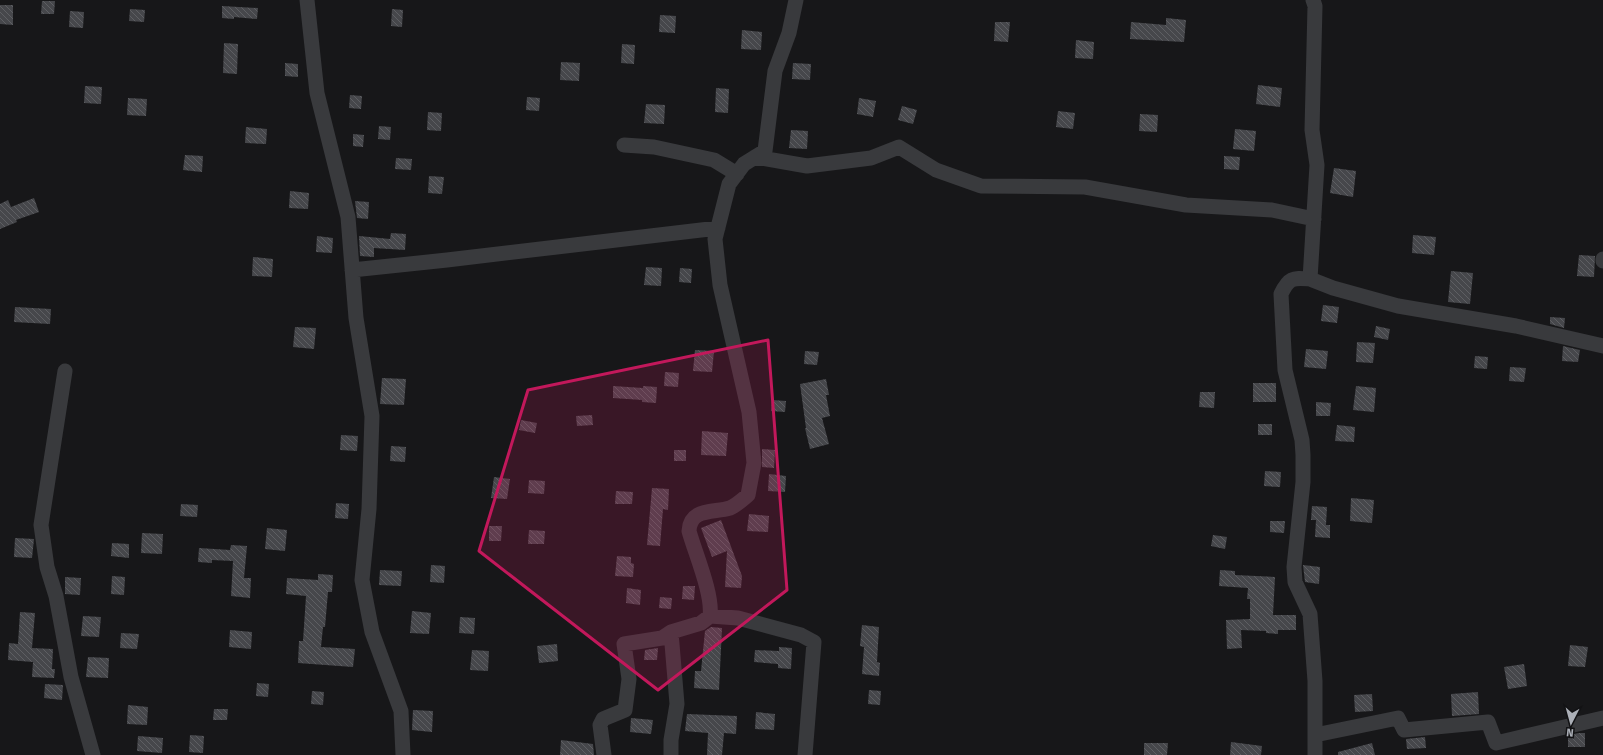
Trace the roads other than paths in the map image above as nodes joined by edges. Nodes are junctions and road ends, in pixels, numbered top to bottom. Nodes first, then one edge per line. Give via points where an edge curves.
1 (307, 0) edge
2 (796, 0) edge
3 (1313, 0) edge
4 (624, 145) dead end
5 (756, 157) junction
6 (737, 174) junction
7 (1314, 219) junction
8 (718, 228) junction
9 (352, 270) junction
10 (1310, 279) junction
11 (1603, 346) edge
12 (65, 371) dead end
13 (710, 616) junction
14 (671, 632) junction
15 (1603, 718) edge
16 (1315, 735) junction
17 (94, 755) edge
18 (403, 755) edge
19 (604, 755) edge
20 (671, 755) edge
21 (806, 755) edge
22 (1315, 755) edge

1 - 9 street via 317,93 348,217
2 - 5 street via 789,33 775,71 764,151
3 - 7 street via 1315,6 1312,130 1317,165
4 - 6 street via 654,147 714,160
5 - 6 street via 744,164
5 - 7 street via 807,166 871,158 899,147 936,170 981,186 1085,187 1186,205 1272,210
6 - 8 street via 729,184
7 - 10 street
8 - 9 street
8 - 13 street via 715,239 720,285 749,412 754,463 748,495 732,507 696,515 689,523 689,531 704,577 711,609
9 - 18 street via 356,318 372,416 362,580 372,632 402,711
10 - 11 street via 1398,306 1516,326
10 - 16 street via 1294,278 1286,283 1281,294 1285,370 1302,440 1303,482 1294,567 1295,582 1310,614 1315,681
12 - 17 street via 41,525 47,567 56,596 71,677
13 - 14 street via 701,623
13 - 21 street via 738,618 800,635 814,642
14 - 19 street via 662,638 624,644 628,679 625,710 603,719 600,725
14 - 20 street via 677,704
15 - 16 street via 1496,743 1488,722 1404,730 1398,718
16 - 22 street

